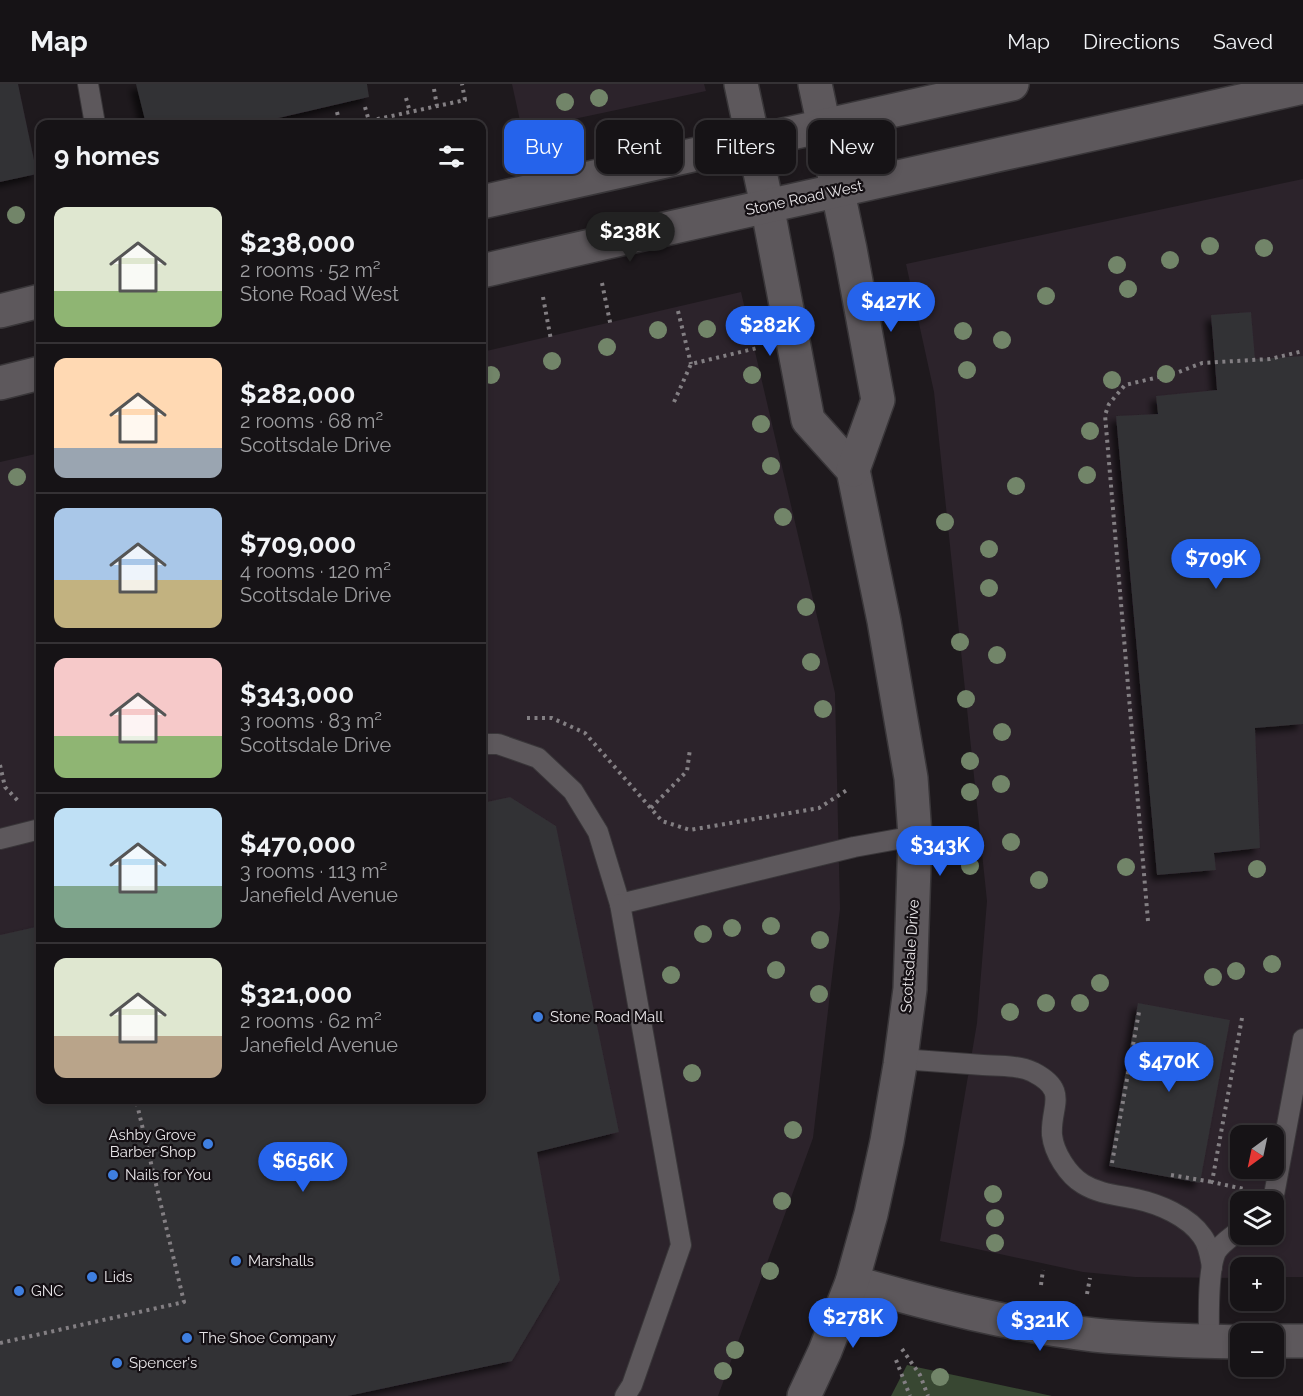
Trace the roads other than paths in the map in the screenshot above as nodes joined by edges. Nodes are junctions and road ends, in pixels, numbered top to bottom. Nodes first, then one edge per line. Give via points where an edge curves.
1 (88, 84) edge
2 (741, 84) edge
3 (815, 84) edge
4 (1012, 84) edge
5 (1303, 87) edge
6 (94, 120) edge
7 (749, 120) edge
8 (823, 120) edge
9 (851, 120) edge
10 (695, 154) edge
11 (761, 174) edge
12 (834, 174) edge
13 (838, 190) junction
14 (486, 201) edge
15 (767, 205) junction
16 (486, 270) edge
17 (36, 302) edge
18 (0, 311) edge
19 (36, 375) edge
20 (0, 383) edge
21 (854, 470) junction
22 (486, 744) edge
23 (36, 831) edge
24 (915, 836) junction
25 (0, 839) edge
26 (620, 904) junction
27 (1303, 1039) edge
28 (901, 1059) junction
29 (1273, 1191) edge
30 (1230, 1238) edge
31 (1212, 1267) junction
32 (852, 1282) junction
33 (1225, 1341) edge
34 (1284, 1341) edge
35 (1303, 1341) edge
36 (625, 1396) edge
37 (804, 1396) edge

1 - 6 lane
2 - 7 street
3 - 8 street
4 - 9 street
5 - 13 street, Stone Road West
10 - 14 street
11 - 15 street
12 - 13 street
13 - 15 street, Stone Road West
13 - 21 street via 878,400
15 - 16 street, Stone Road West
15 - 21 street via 808,420
17 - 18 street
19 - 20 street
21 - 24 street, Scottsdale Drive via 911,778
22 - 26 lane via 498,744 538,758 573,791 598,832
23 - 25 lane
24 - 26 lane
24 - 28 street, Scottsdale Drive via 910,989
26 - 36 lane via 681,1245
27 - 29 lane
28 - 31 lane via 1011,1067 1038,1076 1056,1097 1052,1136 1063,1163 1093,1189 1156,1204 1177,1215 1202,1236
28 - 32 street, Scottsdale Drive via 871,1214
30 - 31 lane via 1216,1253
31 - 33 lane
32 - 33 street via 1014,1322 1092,1335
32 - 37 street, Scottsdale Drive
34 - 35 street

